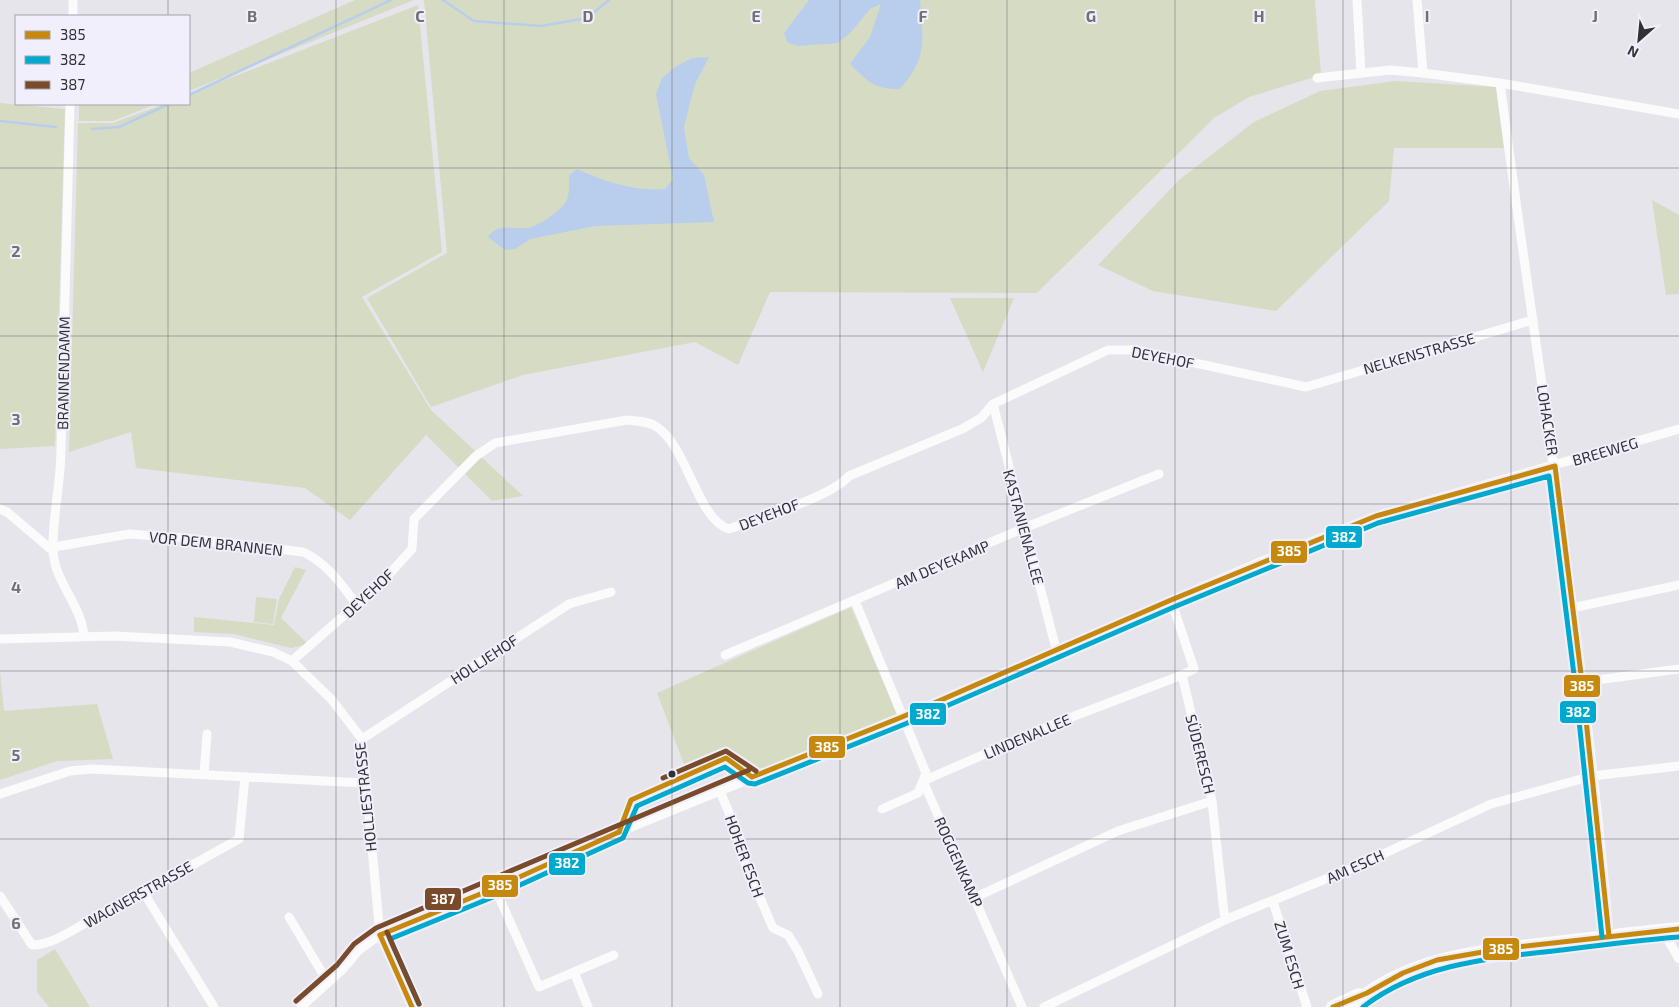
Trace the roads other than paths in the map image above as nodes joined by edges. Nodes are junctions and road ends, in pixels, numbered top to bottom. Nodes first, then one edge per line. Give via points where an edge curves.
1 (73, 0) edge
2 (1357, 0) edge
3 (1417, 0) edge
4 (73, 15) edge
5 (1361, 73) junction
6 (1423, 73) junction
7 (1317, 78) dead end
8 (1500, 83) junction
9 (70, 105) edge
10 (1679, 114) edge
11 (1533, 320) junction
12 (1306, 387) joint
13 (992, 404) junction
14 (1679, 430) edge
15 (1555, 466) junction
16 (1159, 474) dead end
17 (0, 509) edge
18 (1024, 528) junction
19 (53, 549) junction
20 (1679, 585) edge
21 (612, 592) dead end
22 (1171, 600) junction
23 (855, 601) junction
24 (357, 605) junction
25 (1572, 608) junction
26 (84, 636) junction
27 (0, 639) edge
28 (1056, 649) junction
29 (725, 655) dead end
30 (292, 661) junction
31 (1679, 669) edge
32 (1182, 675) junction
33 (1582, 682) junction
34 (902, 717) junction
35 (207, 734) dead end
36 (362, 740) junction
37 (1679, 766) edge
38 (204, 774) junction
39 (1592, 776) junction
40 (245, 777) junction
41 (923, 781) junction
42 (364, 782) junction
43 (720, 791) junction
44 (0, 794) edge
45 (1212, 801) junction
46 (882, 808) dead end
47 (495, 888) junction
48 (144, 893) junction
49 (0, 896) edge
50 (976, 897) junction
51 (1273, 902) junction
52 (289, 917) dead end
53 (1227, 920) junction
54 (1672, 930) edge
55 (380, 935) junction
56 (1609, 936) junction
57 (614, 955) dead end
58 (1679, 959) edge
59 (574, 972) junction
60 (327, 981) junction
61 (1367, 993) junction
62 (818, 994) dead end
63 (214, 1007) edge
64 (300, 1007) edge
65 (412, 1007) edge
66 (588, 1007) edge
67 (1022, 1007) edge
68 (1044, 1007) edge
69 (1308, 1007) edge
70 (1333, 1007) edge
71 (1351, 1007) edge
72 (1368, 1007) edge

1 - 4 street
2 - 5 street
3 - 6 street
5 - 6 street via 1390,70
5 - 7 street
6 - 8 street
8 - 10 street
8 - 11 street, LOHACKER
9 - 19 street, BRANNENDAMM via 61,457 53,520
11 - 12 street, NELKENSTRASSE
11 - 15 street, LOHACKER
12 - 13 street, DEYEHOF via 1135,350 1108,350
13 - 18 street, KASTANIENALLEE
13 - 24 street, DEYEHOF via 982,418 962,429 849,476 843,483 813,497 729,529 714,522 672,441 657,426 644,421 627,420 495,443 468,464 414,519 412,549
14 - 15 street, BREEWEG
15 - 22 street, BREEWEG via 1376,516
15 - 25 street, LOHACKER
16 - 18 street, AM DEYEKAMP
17 - 19 street
18 - 23 street, AM DEYEKAMP
18 - 28 street, KASTANIENALLEE
19 - 24 street, VOR DEM BRANNEN via 128,534 303,552 318,559
19 - 26 street, BRANNENDAMM via 57,572 78,610
20 - 25 street
21 - 36 street, HOLLJEHOF via 568,604
22 - 28 street, BREEWEG
22 - 32 street via 1194,669
23 - 29 street, AM DEYEKAMP
23 - 34 street, ROGGENKAMP
24 - 30 street, DEYEHOF
25 - 33 street, LOHACKER
26 - 27 street, HOLLJESTRASSE
26 - 30 street, HOLLJESTRASSE via 230,642 273,652
28 - 34 street, BREEWEG
30 - 36 street, HOLLJESTRASSE via 332,700
31 - 33 street
32 - 41 street, LINDENALLEE
32 - 45 street, SÜDERESCH
33 - 39 street, LOHACKER
34 - 41 street, ROGGENKAMP via 926,772
34 - 43 street, BREEWEG
35 - 38 street
36 - 42 street, HOLLJESTRASSE
37 - 39 street, AM ESCH
38 - 40 street
38 - 44 street via 70,770
39 - 51 street, AM ESCH via 1492,804
39 - 56 street, LOHACKER
40 - 42 street
40 - 48 street, WAGNERSTRASSE via 239,838
41 - 46 street, LINDENALLEE via 918,793
41 - 50 street, ROGGENKAMP
42 - 55 street, HOLLJESTRASSE
43 - 47 street, BREEWEG
43 - 62 street, HOHER ESCH via 740,838 738,847 773,928 788,935
45 - 50 street via 1118,831
45 - 53 street, SÜDERESCH
47 - 55 street, BREEWEG
47 - 59 street via 539,987
48 - 49 street, WAGNERSTRASSE via 41,945 32,945 27,940
48 - 63 street
50 - 67 street, ROGGENKAMP
51 - 53 street, AM ESCH
51 - 69 street, ZUM ESCH
52 - 60 street
53 - 68 street, AM ESCH
54 - 56 main road
54 - 58 street via 1666,936
55 - 60 street, BREEWEG
55 - 65 street, HOLLJESTRASSE
56 - 61 main road via 1437,960 1403,973
57 - 59 street
59 - 66 street
60 - 64 street, BREEWEG
61 - 70 main road
61 - 71 main road
61 - 72 street

